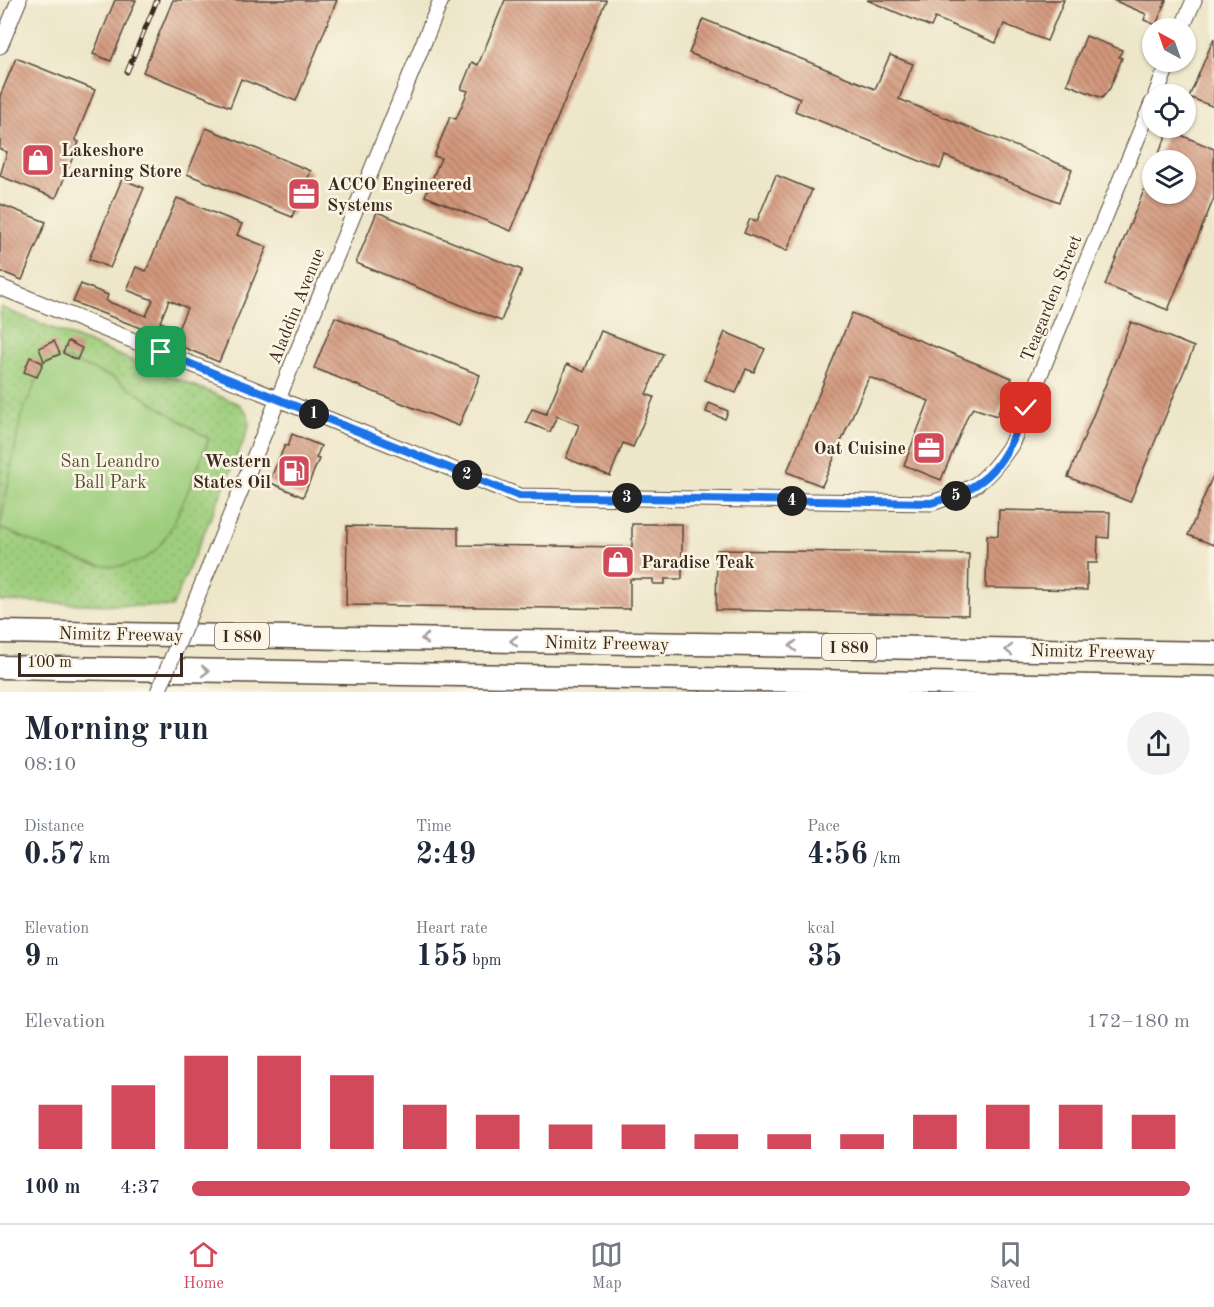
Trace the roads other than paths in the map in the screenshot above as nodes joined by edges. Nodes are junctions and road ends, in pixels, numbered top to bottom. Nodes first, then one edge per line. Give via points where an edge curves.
1 (19, 0) edge
2 (441, 0) edge
3 (1194, 0) edge
4 (1186, 18) edge
5 (0, 46) edge
6 (1142, 127) edge
7 (0, 287) edge
8 (278, 400) junction
9 (0, 632) edge
10 (1214, 653) edge
11 (0, 667) edge
12 (1214, 688) edge
13 (158, 692) edge

1 - 5 street
2 - 8 street, Aladdin Avenue
3 - 4 street
6 - 8 street, Teagarden Street via 1011,445 992,473 965,493 925,504 519,496
7 - 8 street, Teagarden Street
8 - 13 street, Aladdin Avenue, bridge
10 -> 9 highway, Nimitz Freeway / I 880
11 -> 12 highway, Nimitz Freeway / I 880

